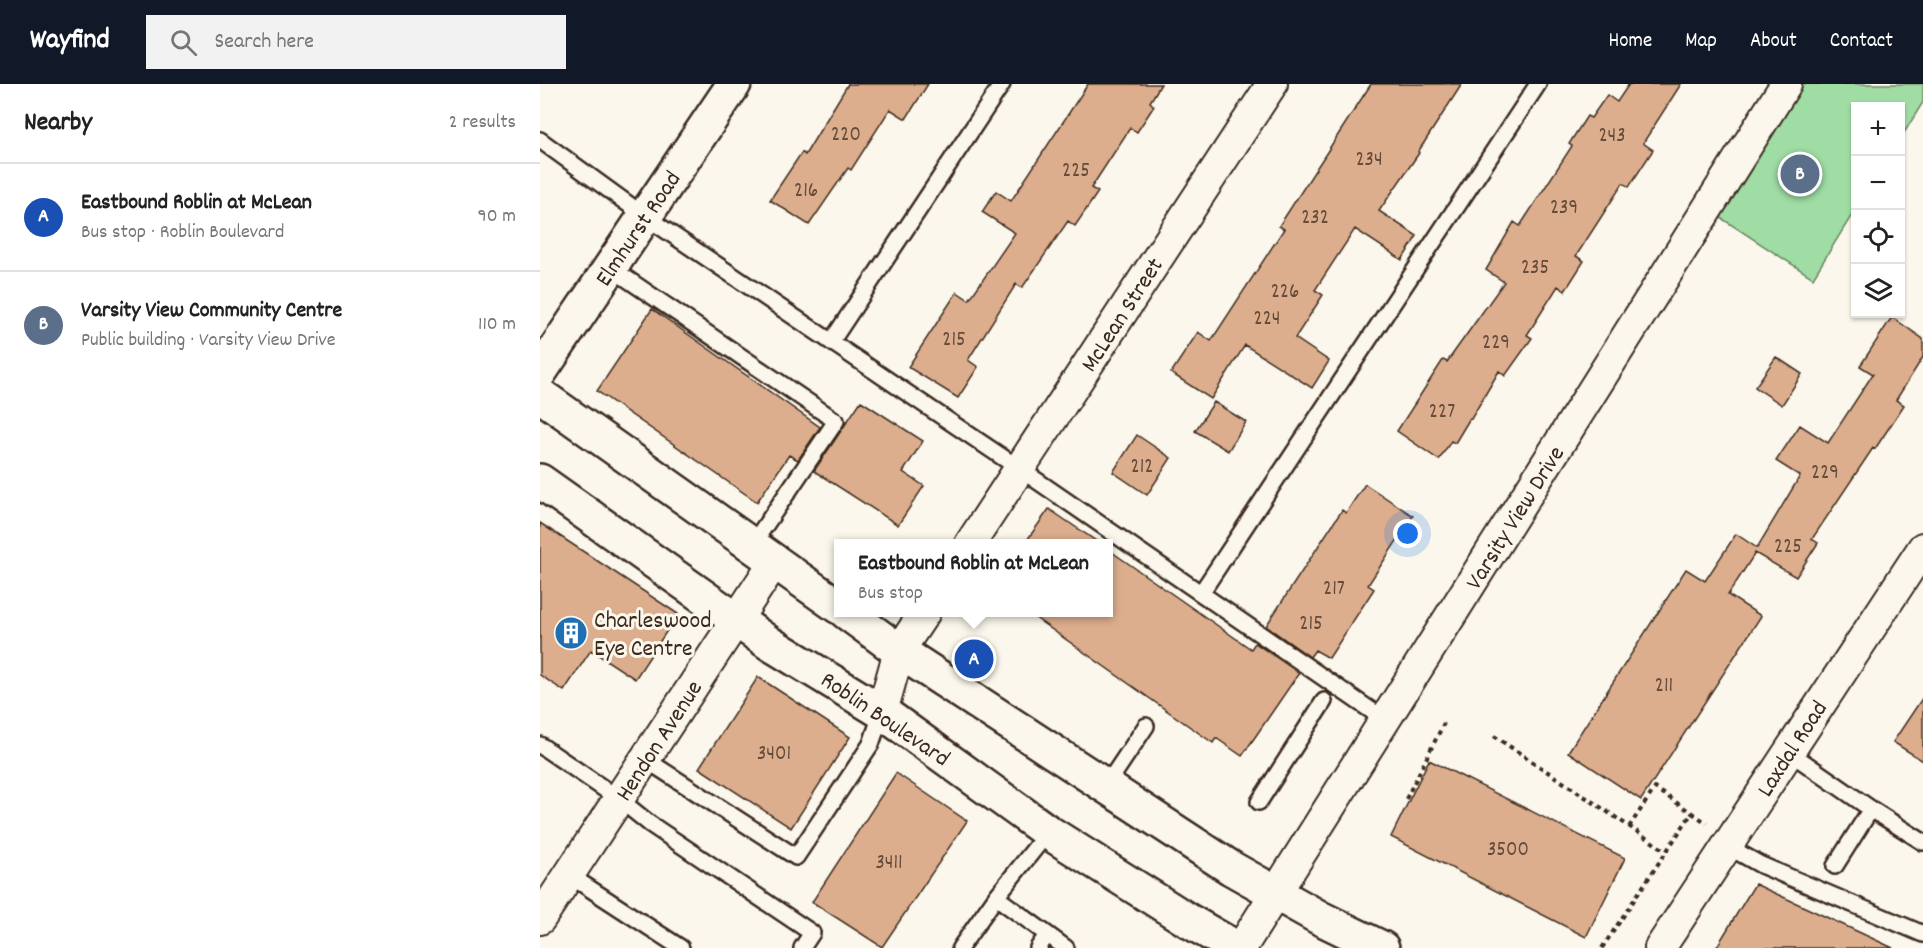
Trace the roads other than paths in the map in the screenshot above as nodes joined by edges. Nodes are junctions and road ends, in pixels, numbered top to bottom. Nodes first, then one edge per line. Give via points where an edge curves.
1 (734, 84) edge
2 (1002, 84) edge
3 (1272, 84) edge
4 (1538, 84) edge
5 (1786, 84) edge
6 (540, 140) edge
7 (646, 217) junction
8 (611, 268) junction
9 (831, 342) junction
10 (540, 372) edge
11 (540, 395) edge
12 (1020, 469) junction
13 (540, 481) edge
14 (973, 539) edge
15 (1923, 548) edge
16 (763, 553) junction
17 (1201, 593) junction
18 (834, 603) edge
19 (853, 617) edge
20 (921, 617) edge
21 (736, 620) junction
22 (899, 651) junction
23 (1324, 701) dead end
24 (882, 712) junction
25 (1385, 720) junction
26 (1146, 726) dead end
27 (540, 745) edge
28 (1789, 752) junction
29 (645, 759) junction
30 (1106, 786) junction
31 (619, 799) junction
32 (1259, 802) dead end
33 (1871, 809) junction
34 (1048, 832) junction
35 (1730, 842) junction
36 (1923, 842) edge
37 (1835, 866) dead end
38 (569, 875) junction
39 (1276, 893) junction
40 (996, 897) junction
41 (540, 919) edge
42 (1923, 934) edge
43 (1042, 942) edge
44 (681, 948) edge
45 (802, 948) edge
46 (960, 948) edge
47 (1066, 948) edge
48 (1236, 948) edge
49 (1241, 948) edge
50 (1382, 948) edge
51 (1660, 948) edge

1 - 7 main road, Elmhurst Road
2 - 9 lane
3 - 12 street, McLean Street
4 - 17 lane
5 - 25 street, Varsity View Drive
6 - 7 lane
7 - 8 main road, Elmhurst Road
7 - 9 lane
8 - 10 main road, Elmhurst Road
8 - 16 lane via 836,421
9 - 12 lane
11 - 16 main road
12 - 14 street, McLean Street
12 - 17 lane
13 - 21 main road, Roblin Boulevard
15 - 28 street, Laxdal Road
16 - 18 main road
16 - 21 street, Hendon Avenue
17 - 25 lane
19 - 22 main road
20 - 22 street
21 - 24 main road, Roblin Boulevard
21 - 29 street, Hendon Avenue
22 - 24 street
22 - 30 main road
23 - 32 lane
24 - 29 lane via 871,744 796,857
24 - 34 main road, Roblin Boulevard
25 - 39 street, Varsity View Drive
26 - 30 lane
27 - 31 lane
28 - 33 lane
28 - 35 street, Laxdal Road
29 - 31 street, Hendon Avenue
30 - 39 main road
31 - 38 street, Hendon Avenue
31 - 45 lane via 812,933
33 - 36 lane
33 - 37 lane
34 - 40 lane
34 - 48 main road, Roblin Boulevard
35 - 42 lane via 1761,865
35 - 51 street, Laxdal Road
38 - 41 street, Hendon Avenue
38 - 44 lane
39 - 49 street, Varsity View Drive
39 - 50 main road
40 - 43 lane
40 - 46 lane
43 - 47 lane

